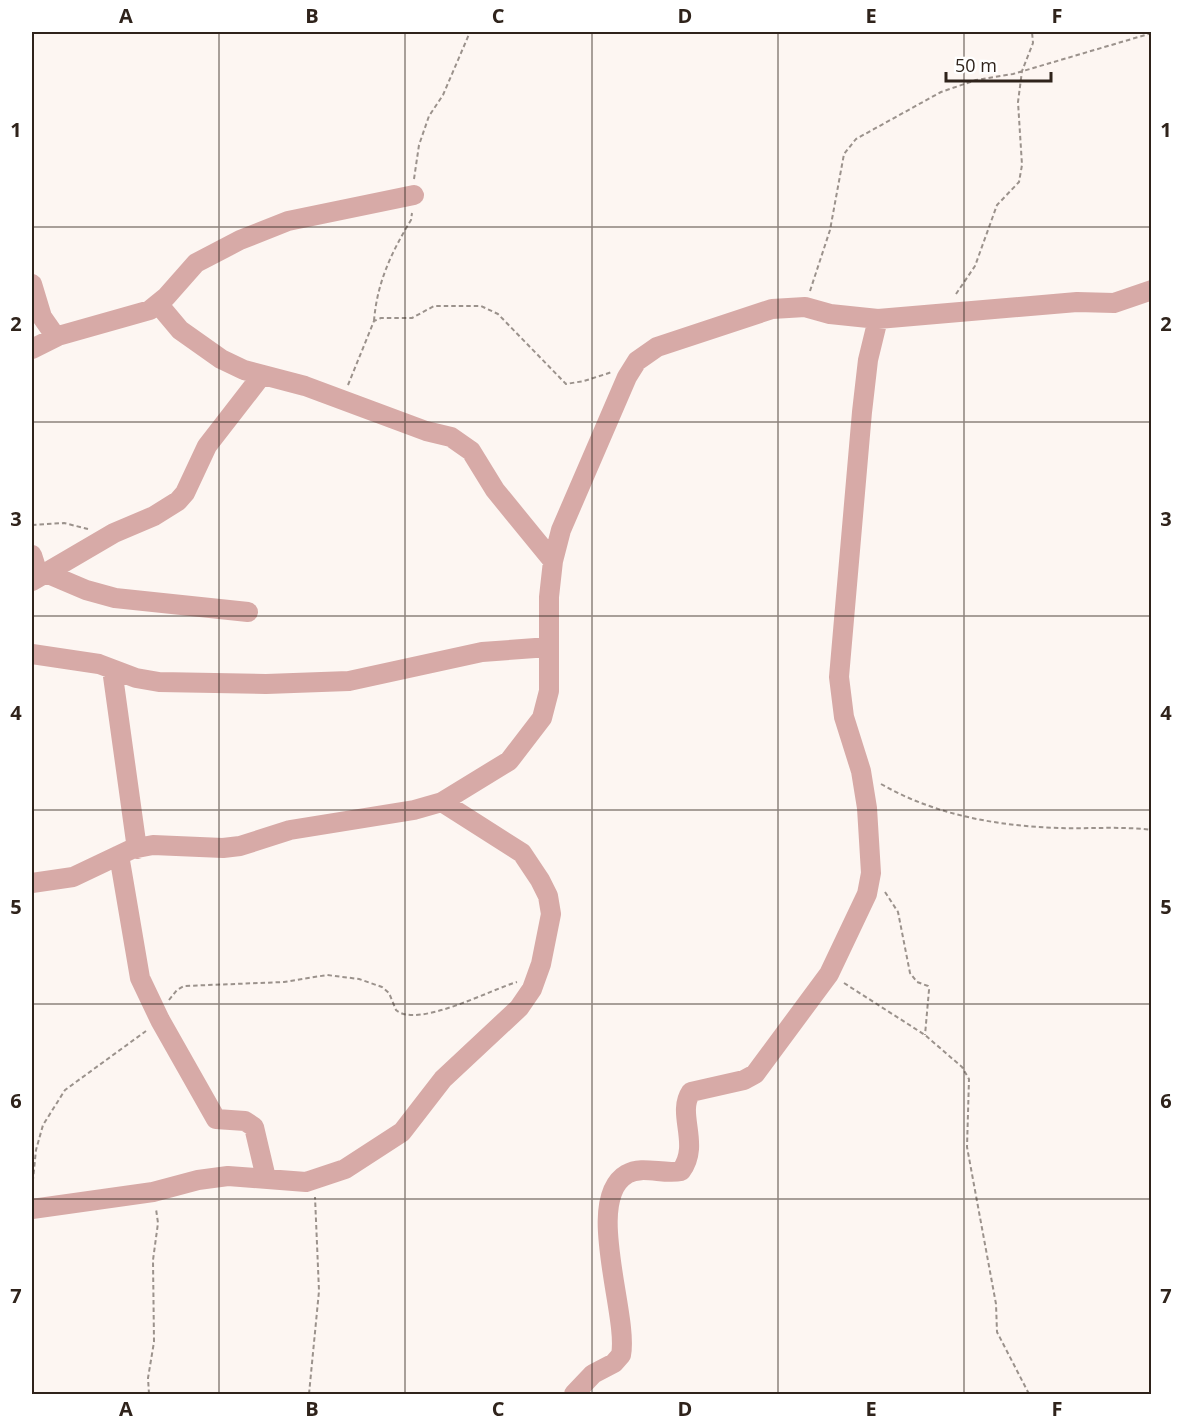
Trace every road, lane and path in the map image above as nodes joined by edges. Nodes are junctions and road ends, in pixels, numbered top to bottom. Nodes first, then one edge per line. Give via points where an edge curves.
1 (470, 32) edge
2 (1032, 32) edge
3 (1152, 33) edge
4 (1022, 71) junction
5 (414, 195) junction
6 (1152, 291) edge
7 (34, 297) edge
8 (159, 305) junction
9 (805, 307) junction
10 (941, 313) junction
11 (878, 319) junction
12 (374, 321) junction
13 (32, 335) edge
14 (56, 337) junction
15 (32, 349) edge
16 (637, 361) junction
17 (262, 375) junction
18 (347, 401) junction
19 (32, 525) edge
20 (114, 533) junction
21 (32, 555) edge
22 (553, 561) junction
23 (39, 577) edge
24 (248, 612) dead end
25 (549, 647) junction
26 (32, 654) edge
27 (112, 669) junction
28 (861, 771) junction
29 (442, 802) junction
30 (1152, 830) edge
31 (128, 852) junction
32 (870, 873) junction
33 (32, 883) edge
34 (829, 975) junction
35 (537, 976) junction
36 (160, 1020) junction
37 (925, 1035) junction
38 (32, 1146) edge
39 (36, 1150) junction
40 (266, 1178) junction
41 (317, 1180) junction
42 (32, 1189) edge
43 (153, 1192) junction
44 (32, 1209) edge
45 (149, 1395) edge
46 (309, 1395) edge
47 (574, 1395) edge
48 (1029, 1395) edge

1 - 5 path via 443,95 429,116 419,146
2 - 4 path via 1034,43
3 - 4 path
4 - 9 path via 941,92 848,147 840,168 830,230
4 - 10 path via 1018,102 1022,165 1019,182 997,205 975,266
5 - 8 street via 288,221 240,240 196,263
5 - 12 path via 411,220 393,250 376,296
6 - 10 street via 1114,303 1077,302
7 - 13 street
7 - 14 street via 46,326
8 - 14 street
8 - 17 street via 180,330 221,359
9 - 11 street
9 - 16 street via 772,309 742,317 675,339
10 - 11 street
11 - 28 street via 862,412 839,677 844,717
12 - 16 path via 412,318 434,306 481,306 498,314 566,384 592,379
12 - 18 path via 348,381
14 - 15 street
16 - 22 street via 561,530
17 - 18 street
17 - 20 street via 207,446 178,501
18 - 22 street via 451,437 471,451 495,490
19 - 20 path via 64,523
20 - 23 street
21 - 23 street
22 - 25 street
23 - 24 street via 114,598
25 - 27 street via 482,652 336,683 159,682
25 - 29 street via 549,691 542,718 529,738 509,761
26 - 27 street
27 - 31 street
28 - 30 path via 883,785 950,814 1059,828
28 - 32 street
29 - 31 street via 290,830 240,846 153,845
29 - 35 street via 522,853 540,880 551,914
31 - 33 street via 73,877
31 - 36 street via 140,978
32 - 34 street via 867,894
32 - 37 path via 898,912 913,980 928,986
34 - 37 path
34 - 47 street via 751,1078 691,1092 686,1104 691,1135 681,1171 638,1171 616,1183 610,1197 610,1255 622,1351 618,1359 594,1374
35 - 36 path via 444,1010 412,1015 396,1010 386,989 327,975 284,982 184,986 170,997
35 - 41 street via 519,1008 443,1078 402,1132 358,1162
36 - 39 path via 65,1090 43,1125
36 - 40 street via 216,1119 245,1121 254,1127
37 - 48 path via 962,1067 969,1079 967,1147 996,1304 997,1332
38 - 39 path
39 - 42 path
40 - 41 street
40 - 43 street via 211,1178
41 - 46 path via 314,1224 319,1291
43 - 44 street
43 - 45 path via 158,1223 153,1260 154,1342

